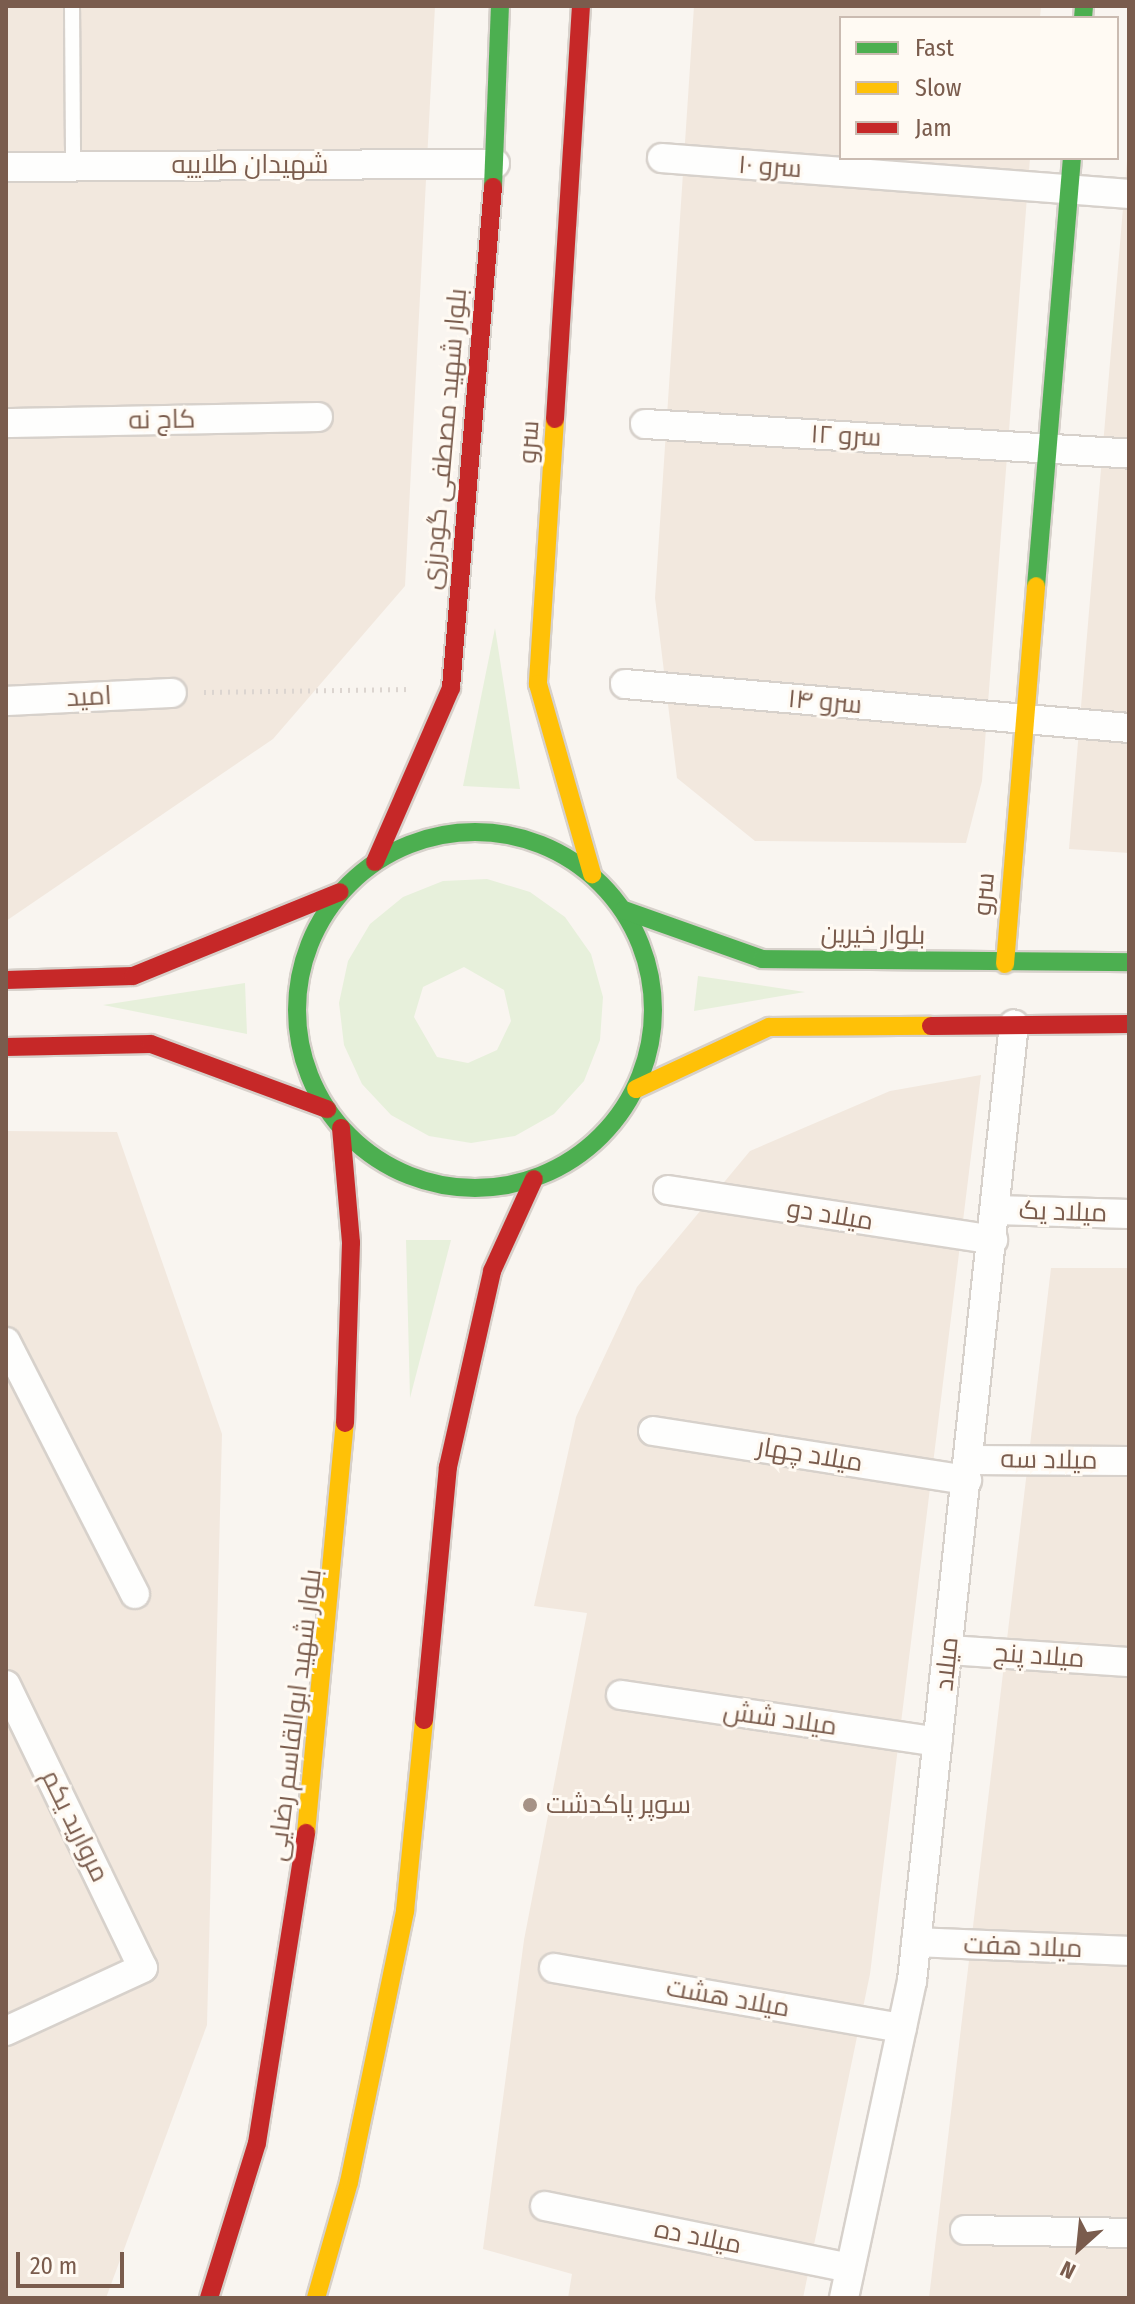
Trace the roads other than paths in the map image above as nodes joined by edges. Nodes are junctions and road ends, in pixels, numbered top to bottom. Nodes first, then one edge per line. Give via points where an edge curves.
1 (72, 6) edge
2 (500, 6) edge
3 (581, 6) edge
4 (662, 158) dead end
5 (1072, 160) edge
6 (495, 164) junction
7 (73, 166) junction
8 (6, 167) edge
9 (1069, 190) junction
10 (1129, 194) edge
11 (318, 417) dead end
12 (6, 423) edge
13 (645, 424) dead end
14 (1048, 449) junction
15 (1129, 454) edge
16 (625, 684) dead end
17 (172, 693) road end
18 (6, 701) edge
19 (1025, 719) junction
20 (1129, 728) edge
21 (375, 862) junction
22 (592, 874) junction
23 (340, 892) junction
24 (624, 910) junction
25 (1129, 962) edge
26 (1005, 964) junction
27 (6, 980) edge
28 (1014, 1024) junction
29 (1129, 1024) edge
30 (6, 1047) edge
31 (636, 1089) junction
32 (327, 1109) junction
33 (341, 1128) junction
34 (534, 1179) junction
35 (668, 1190) dead end
36 (996, 1210) junction
37 (1129, 1214) edge
38 (993, 1240) junction
39 (6, 1342) edge
40 (653, 1431) dead end
41 (1129, 1461) edge
42 (968, 1470) junction
43 (135, 1594) dead end
44 (948, 1650) junction
45 (1129, 1662) edge
46 (6, 1685) edge
47 (621, 1695) dead end
48 (938, 1742) junction
49 (916, 1942) junction
50 (1129, 1951) edge
51 (554, 1968) dead end
52 (902, 2028) junction
53 (6, 2031) edge
54 (545, 2206) dead end
55 (965, 2230) dead end
56 (1129, 2233) edge
57 (850, 2268) junction
58 (209, 2298) edge
59 (316, 2298) edge
60 (844, 2298) edge

1 - 7 lane
2 - 6 main road, بلوار شهید مصطفی گودرزی
3 - 22 main road, سرو via 538,684
4 - 9 street, سرو ۱۰
5 - 9 main road, سرو
6 - 7 street, شهیدان طلاییه
6 - 21 main road, بلوار شهید مصطفی گودرزی via 451,688
7 - 8 street, شهیدان طلاییه
9 - 10 street, سرو ۱۰
9 - 14 main road, سرو
11 - 12 street, کاج نه
13 - 14 street, سرو ۱۲
14 - 15 street, سرو ۱۲
14 - 19 main road, سرو
16 - 19 street, سرو ۱۴
17 - 18 street, امید
19 - 20 street, سرو ۱۴
19 - 26 main road, سرو
21 - 22 main road via 417,841 463,832 509,835 553,849
21 - 23 main road
22 - 24 main road
23 - 27 main road via 133,976
23 - 32 main road via 314,931 299,975 297,1022 306,1067
24 - 26 main road, بلوار خیرین via 762,959
24 - 31 main road via 645,952 654,998 651,1044
25 - 26 main road, بلوار خیرین
28 - 29 main road
28 - 31 main road via 769,1027
28 - 36 street, میلاد
30 - 32 main road via 151,1044
31 - 34 main road via 611,1128 575,1158
32 - 33 main road
33 - 34 main road via 373,1156 450,1187
33 - 58 main road, بلوار شهید ابوالقاسم رضایی via 349,1318 342,1542 285,2000 257,2143
34 - 59 main road via 492,1271 448,1467 405,1911 349,2182
35 - 38 street, میلاد دو
36 - 37 street, میلاد یک
36 - 38 street, میلاد
38 - 42 street, میلاد
39 - 43 street
40 - 42 street, میلاد چهار
41 - 42 street, میلاد سه
42 - 44 street, میلاد
44 - 45 street, میلاد پنج
44 - 48 street, میلاد
46 - 53 street, مروارید یکم via 143,1968
47 - 48 street, میلاد شش
48 - 49 street, میلاد
49 - 50 street, میلاد هفت
49 - 52 street, میلاد
51 - 52 street, میلاد هشت
52 - 57 street, میلاد
54 - 57 street, میلاد ده
55 - 56 street
57 - 60 street, میلاد

